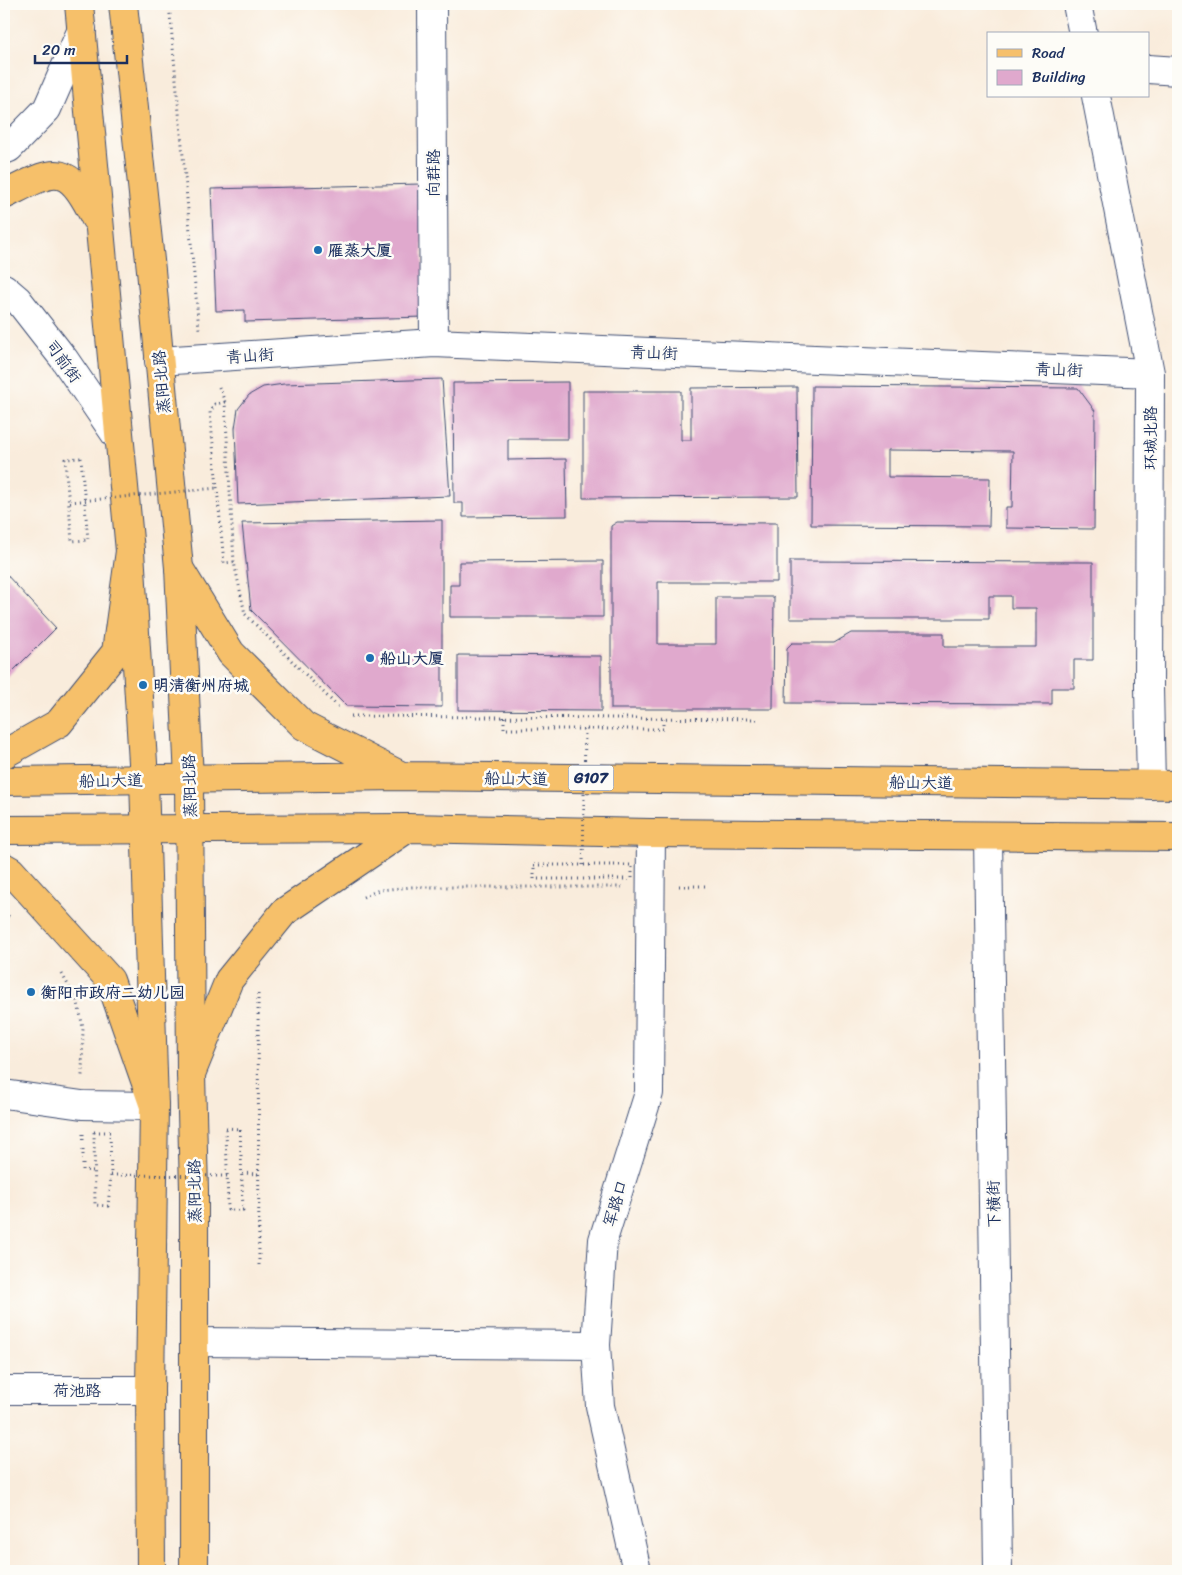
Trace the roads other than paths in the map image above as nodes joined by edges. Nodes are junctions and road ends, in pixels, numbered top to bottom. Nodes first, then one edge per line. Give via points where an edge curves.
1 (123, 4) edge
2 (432, 4) edge
3 (1077, 4) edge
4 (80, 16) edge
5 (1083, 32) edge
6 (1150, 69) edge
7 (1178, 71) edge
8 (1096, 98) edge
9 (4, 150) edge
10 (4, 195) edge
11 (99, 227) junction
12 (4, 288) edge
13 (434, 343) junction
14 (159, 361) junction
15 (1150, 372) junction
16 (118, 438) junction
17 (130, 551) junction
18 (179, 568) junction
19 (4, 754) edge
20 (401, 776) junction
21 (144, 779) junction
22 (190, 779) junction
23 (4, 781) edge
24 (1151, 785) junction
25 (1178, 785) edge
26 (408, 828) junction
27 (144, 829) junction
28 (190, 829) junction
29 (4, 830) edge
30 (652, 833) junction
31 (988, 836) junction
32 (1178, 837) edge
33 (4, 867) edge
34 (191, 1074) junction
35 (4, 1094) edge
36 (154, 1106) junction
37 (194, 1342) junction
38 (596, 1344) junction
39 (4, 1390) edge
40 (150, 1390) junction
41 (151, 1571) edge
42 (194, 1571) edge
43 (637, 1571) edge
44 (998, 1571) edge

1 - 14 main road, 蒸阳北路
2 - 13 street, 向群路
3 - 5 street
4 - 9 street via 46,109
4 - 11 main road
6 - 7 street
8 - 15 street, 环城北路
10 - 11 main road via 51,174 64,175 84,196
11 - 16 main road
12 - 16 street, 司前街 via 18,300 64,359
13 - 14 street, 青山街
13 - 15 street, 青山街
14 - 18 main road, 蒸阳北路
15 - 24 street, 环城北路
16 - 17 main road
17 - 19 main road via 116,652 58,723
17 - 21 main road
18 - 20 main road via 231,653 304,726
18 - 22 main road, 蒸阳北路
20 - 22 main road, 船山大道 / G107
20 - 24 main road, 船山大道 / G107
21 - 22 main road, 船山大道 / G107
21 - 23 main road, 船山大道 / G107
21 - 27 main road
22 - 28 main road, 蒸阳北路
24 - 25 main road, 船山大道 / G107
26 - 28 main road
26 - 30 main road
26 - 34 main road via 284,912 229,980
27 - 28 main road
27 - 29 main road
27 - 36 main road
28 - 34 main road, 蒸阳北路
30 - 31 main road
30 - 38 street, 军路口 via 649,1092 603,1240
31 - 32 main road
31 - 44 street, 下横街
33 - 36 main road via 110,980
34 - 37 main road, 蒸阳北路
35 - 36 street via 82,1105
36 - 40 main road
37 - 38 street
37 - 42 main road, 蒸阳北路
38 - 43 street, 军路口 via 600,1406
39 - 40 street, 荷池路
40 - 41 main road

